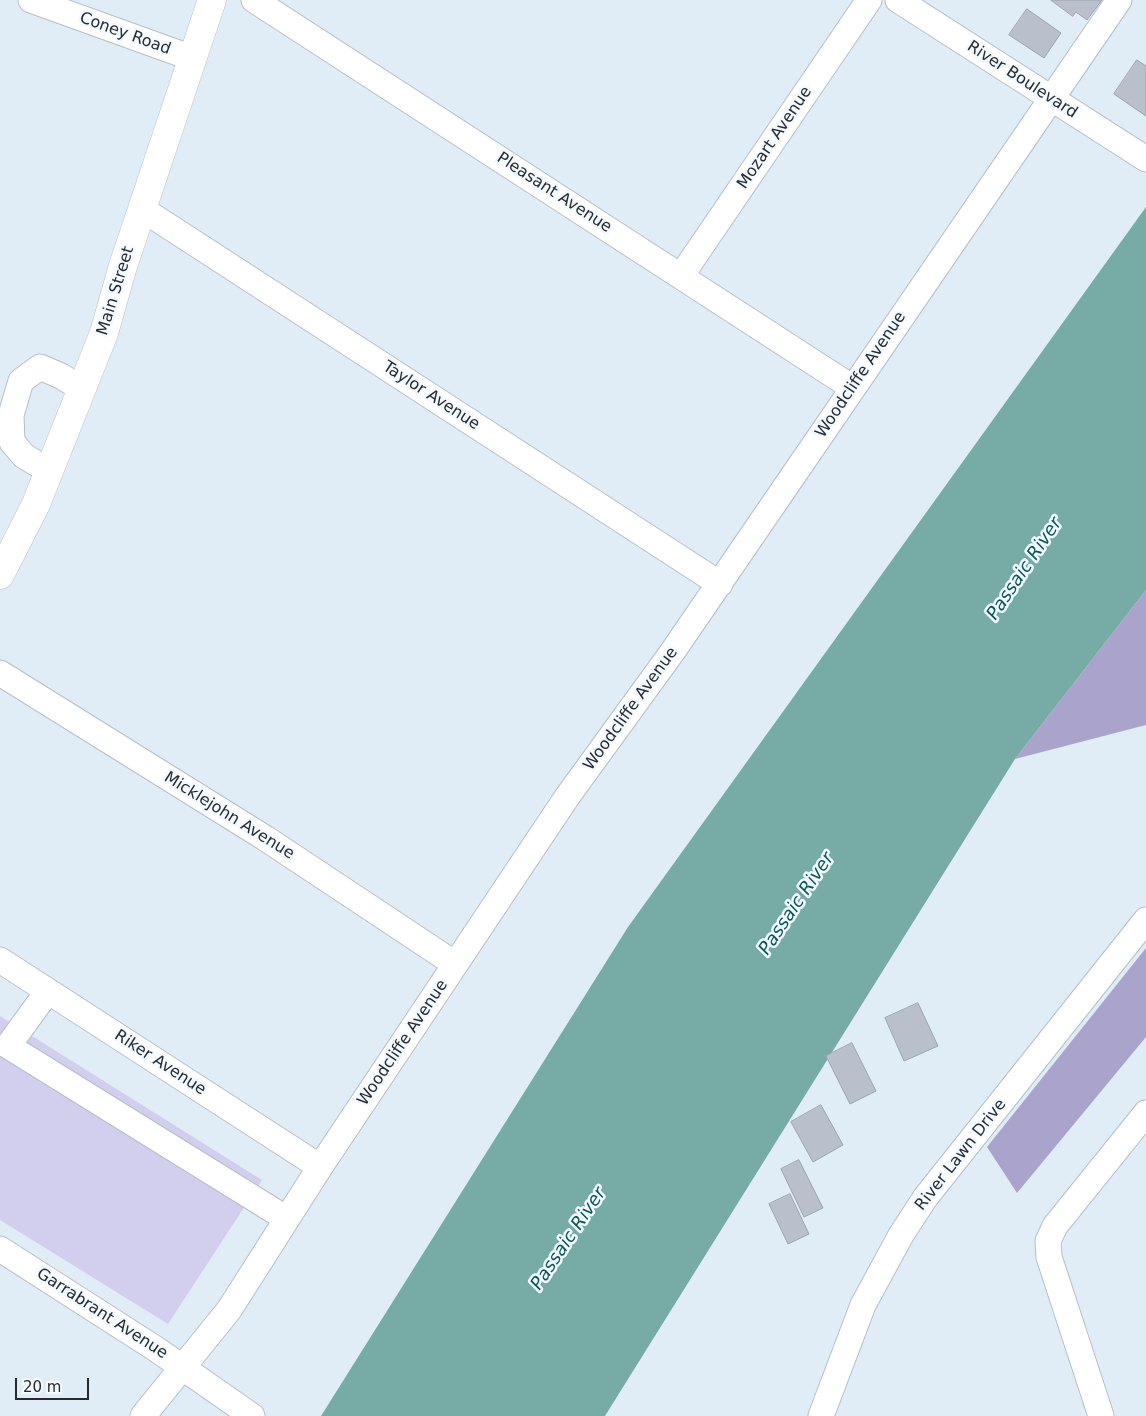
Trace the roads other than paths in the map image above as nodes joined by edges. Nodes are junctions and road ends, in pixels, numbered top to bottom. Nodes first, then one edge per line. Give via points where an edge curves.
1 (31, 0) edge
2 (212, 0) edge
3 (254, 0) edge
4 (870, 0) edge
5 (898, 0) edge
6 (1119, 0) edge
7 (192, 58) junction
8 (1052, 98) junction
9 (1146, 159) edge
10 (142, 209) junction
11 (682, 276) junction
12 (853, 388) junction
13 (82, 389) junction
14 (49, 471) junction
15 (0, 575) edge
16 (720, 584) junction
17 (0, 673) edge
18 (1146, 920) edge
19 (0, 960) edge
20 (455, 964) junction
21 (48, 991) junction
22 (1146, 1113) edge
23 (320, 1167) junction
24 (287, 1219) junction
25 (0, 1249) edge
26 (182, 1366) junction
27 (143, 1416) edge
28 (252, 1416) edge
29 (820, 1416) edge
30 (1102, 1416) edge

1 - 7 street, Coney Road
2 - 7 main road, Main Street
3 - 11 street, Pleasant Avenue
4 - 11 street, Mozart Avenue
5 - 8 street, River Boulevard
6 - 8 street, Woodcliffe Avenue
7 - 10 main road, Main Street
8 - 9 street, River Boulevard
8 - 12 street, Woodcliffe Avenue
10 - 13 main road, Main Street via 104,333
10 - 16 street, Taylor Avenue
11 - 12 street, Pleasant Avenue
12 - 16 street, Woodcliffe Avenue
13 - 14 main road, Main Street
13 - 14 street via 40,367 21,381 11,416 12,442 24,456
14 - 15 main road, Main Street
16 - 20 street, Woodcliffe Avenue via 567,797
17 - 20 street, Micklejohn Avenue via 264,838
18 - 29 street, River Lawn Drive via 925,1198 901,1234 863,1305
19 - 21 street, Riker Avenue
20 - 23 street, Woodcliffe Avenue
21 - 23 street, Riker Avenue
21 - 24 street via 8,1046
22 - 30 street via 1055,1226 1048,1241 1049,1257
23 - 24 street, Woodcliffe Avenue
24 - 26 street, Woodcliffe Avenue via 229,1310
25 - 26 street, Garrabrant Avenue
26 - 27 street, Woodcliffe Avenue
26 - 28 street, Garrabrant Avenue

